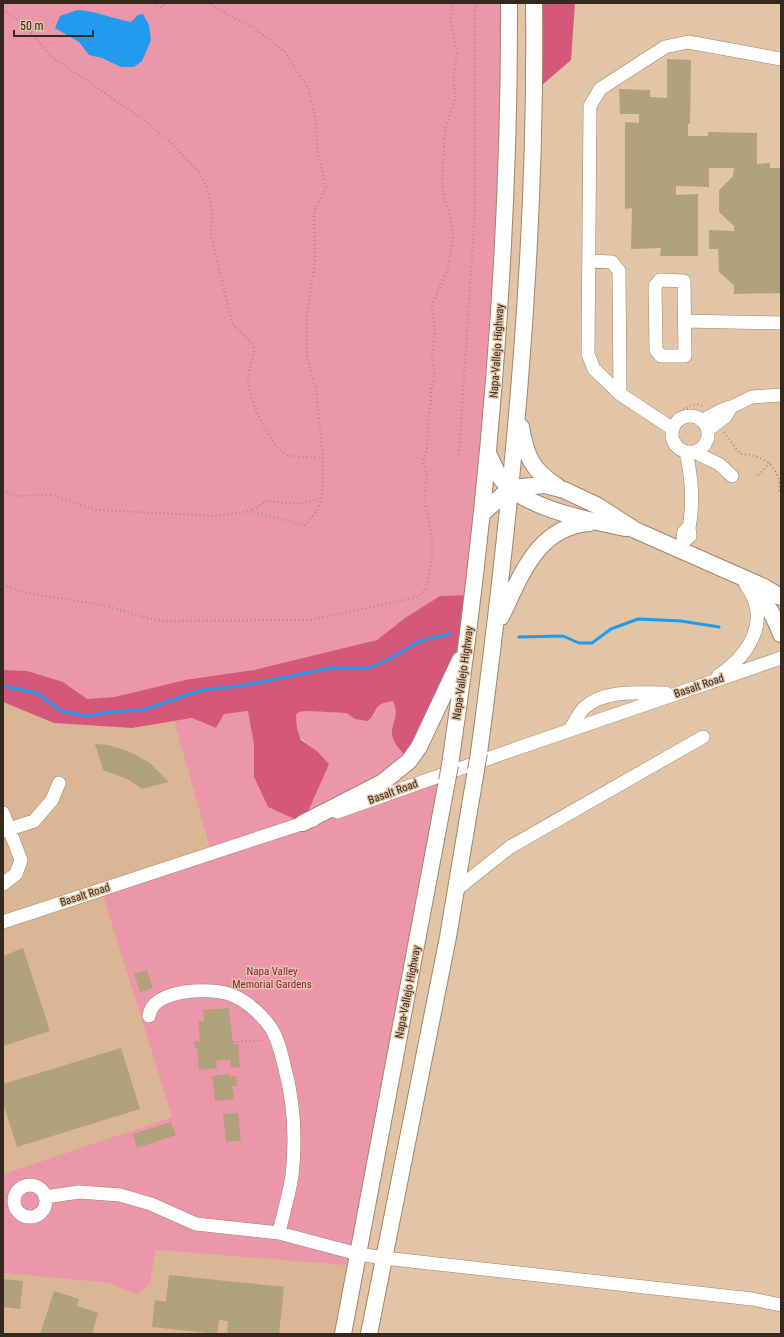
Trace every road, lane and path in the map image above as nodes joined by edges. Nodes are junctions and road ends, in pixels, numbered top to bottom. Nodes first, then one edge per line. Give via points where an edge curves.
1 (152, 3) edge
2 (168, 3) edge
3 (207, 3) edge
4 (452, 3) edge
5 (475, 3) edge
6 (510, 3) edge
7 (534, 3) edge
8 (3, 10) edge
9 (781, 59) edge
10 (590, 260) junction
11 (685, 321) junction
12 (781, 322) edge
13 (620, 394) junction
14 (781, 394) edge
15 (518, 408) junction
16 (707, 408) dead end
17 (683, 409) dead end
18 (709, 428) junction
19 (673, 429) junction
20 (690, 452) junction
21 (488, 453) junction
22 (459, 455) dead end
23 (323, 458) junction
24 (770, 463) junction
25 (719, 464) junction
26 (758, 475) dead end
27 (732, 476) dead end
28 (510, 488) junction
29 (564, 490) junction
30 (3, 491) edge
31 (779, 492) dead end
32 (320, 498) junction
33 (250, 511) junction
34 (482, 514) junction
35 (608, 524) junction
36 (635, 530) junction
37 (683, 546) junction
38 (734, 574) junction
39 (3, 585) edge
40 (781, 597) edge
41 (495, 629) junction
42 (781, 634) edge
43 (468, 644) junction
44 (781, 658) edge
45 (706, 684) junction
46 (680, 692) junction
47 (570, 730) junction
48 (703, 738) dead end
49 (59, 783) dead end
50 (3, 813) edge
51 (303, 823) junction
52 (6, 830) edge
53 (3, 884) edge
54 (456, 890) junction
55 (3, 922) edge
56 (149, 1016) dead end
57 (276, 1040) junction
58 (233, 1042) dead end
59 (45, 1197) dead end
60 (280, 1233) junction
61 (358, 1254) junction
62 (384, 1258) junction
63 (781, 1305) edge
64 (343, 1334) edge
65 (369, 1334) edge

1 - 2 path via 161,7
3 - 23 path via 254,28 285,52 308,88 316,119 317,149 326,188 314,212 315,261 307,312 307,358 316,390
4 - 39 path via 451,21 456,54 453,79 456,96 445,130 442,184 453,235 448,269 432,305 435,329 432,356 435,376 431,388 427,450 423,461 427,474 424,500 432,536 432,559 426,588 418,597 310,620 164,622 96,604 32,593
5 - 22 path via 475,211
6 - 21 main road, Napa-Vallejo Highway via 504,246
7 - 15 main road via 532,181
8 - 23 path via 22,22 52,57 144,120 200,173 210,198 211,236 232,322 254,348 248,382 259,417 271,442 287,455
9 - 10 street via 688,42 665,47 600,89 590,106
10 - 13 street via 588,354 594,369
10 - 13 street via 612,262 621,278
11 - 11 street via 684,281 660,280 655,286 656,350 661,356 685,356
11 - 12 street
13 - 19 street
14 - 18 street via 752,397 731,407 726,416
15 - 28 main road
15 - 29 main road via 526,450 532,464 539,473
16 - 17 path via 697,404
18 - 19 street via 690,416 684,417
18 - 20 street via 705,444
18 - 24 path via 740,454 755,456
18 - 25 street
19 - 20 street via 673,440 680,449
20 - 25 street
20 - 37 street via 693,506 690,536
21 - 28 main road via 496,471
21 - 34 main road, Napa-Vallejo Highway
23 - 32 path
24 - 26 path
24 - 31 path via 778,473
25 - 27 street
28 - 29 main road via 545,485
28 - 34 main road
28 - 35 main road via 568,515
28 - 41 main road
29 - 36 main road via 598,506
30 - 33 path via 16,496 51,495 96,510 217,516
32 - 33 path via 299,504 267,502
32 - 33 path via 318,508 305,525
34 - 43 main road, Napa-Vallejo Highway
35 - 36 main road
35 - 41 main road via 574,525 560,530 548,539 525,568
36 - 37 main road
37 - 38 main road
38 - 40 main road
38 - 42 main road via 764,600
38 - 45 street via 753,597 756,609 754,635 739,660
41 - 54 main road, bridge via 479,753
43 - 51 main road via 422,740 409,761 384,782
43 - 61 main road, Napa-Vallejo Highway, bridge via 450,765
44 - 45 street, Basalt Road
45 - 46 street, Basalt Road
46 - 47 street, Basalt Road
46 - 47 street via 626,694 602,698 585,707
47 - 51 street, Basalt Road
48 - 54 street via 510,847
49 - 52 street via 52,800 34,822
50 - 52 street
51 - 55 street, Basalt Road
52 - 53 street via 21,860 16,874
54 - 62 main road
56 - 57 street via 154,1005 177,993 222,991 241,1000 262,1016
57 - 58 path
57 - 60 street via 290,1086 294,1139 292,1177
59 - 60 street via 79,1192 120,1195 151,1204 196,1224
60 - 61 street
61 - 62 street
61 - 64 main road, Napa-Vallejo Highway
62 - 63 street via 752,1299
62 - 65 main road

